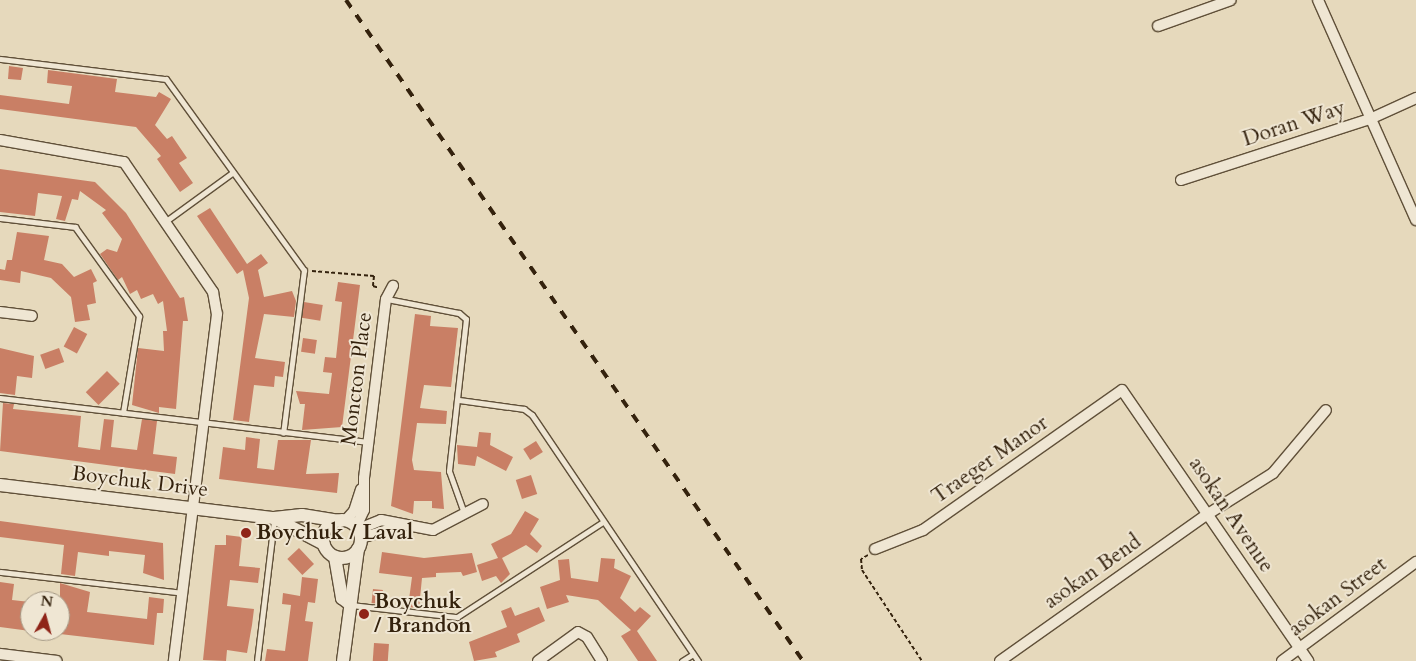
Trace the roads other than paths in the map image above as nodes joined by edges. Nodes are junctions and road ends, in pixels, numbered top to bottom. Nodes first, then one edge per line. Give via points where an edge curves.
1 (1231, 0) edge
2 (1318, 0) edge
3 (1158, 26) dead end
4 (0, 59) edge
5 (1416, 98) edge
6 (1370, 119) junction
7 (0, 140) edge
8 (232, 173) junction
9 (1181, 180) dead end
10 (0, 218) edge
11 (1416, 220) edge
12 (166, 222) junction
13 (393, 286) dead end
14 (386, 299) junction
15 (0, 312) edge
16 (32, 316) dead end
17 (1122, 390) joint
18 (0, 398) edge
19 (459, 400) junction
20 (1326, 410) dead end
21 (123, 413) junction
22 (204, 425) junction
23 (283, 432) junction
24 (368, 442) junction
25 (0, 485) edge
26 (483, 504) dead end
27 (195, 509) junction
28 (464, 514) junction
29 (1208, 514) junction
30 (274, 518) junction
31 (604, 522) junction
32 (353, 531) junction
33 (324, 544) junction
34 (875, 549) dead end
35 (335, 557) junction
36 (1415, 565) edge
37 (0, 572) edge
38 (183, 594) junction
39 (351, 605) junction
40 (1299, 649) junction
41 (0, 654) edge
42 (693, 654) junction
43 (57, 661) edge
44 (174, 661) edge
45 (257, 661) edge
46 (343, 661) edge
47 (538, 661) edge
48 (602, 661) edge
49 (682, 661) edge
50 (698, 661) edge
51 (1000, 661) edge
52 (1282, 661) edge
53 (1308, 661) edge

1 - 3 street
2 - 6 street
4 - 8 lane via 166,79
5 - 6 street, Doran Way
6 - 9 street, Doran Way
6 - 11 street
7 - 12 street via 124,162
8 - 12 lane
8 - 23 lane via 304,270
10 - 21 lane via 75,227 139,316
12 - 22 street via 213,292 216,314
13 - 14 street, Moncton Place
14 - 19 lane via 459,313 466,319
14 - 24 street, Moncton Place
15 - 16 street
17 - 29 street, asokan Avenue
17 - 34 street, Traeger Manor via 923,530
18 - 21 lane
19 - 28 lane via 449,471
19 - 31 lane via 524,409 532,415
20 - 29 street, asokan Bend via 1273,473
21 - 22 lane
22 - 23 lane
22 - 27 street
23 - 24 lane
24 - 32 street, Moncton Place via 364,510
25 - 27 street, Boychuk Drive
26 - 28 street
27 - 30 street, Boychuk Drive
27 - 38 street
28 - 32 street via 433,530 402,526
29 - 40 street, asokan Avenue
29 - 51 street, asokan Bend
30 - 32 street, Boychuk Drive via 302,515
30 - 33 street, Boychuk Drive
30 - 45 lane
31 - 39 lane via 457,617
31 - 42 lane
32 - 33 street via 328,528
32 - 35 street via 351,556
32 - 39 street
33 - 35 street
35 - 39 street via 342,598
36 - 40 street, asokan Street
37 - 38 lane
38 - 44 street
39 - 46 street
40 - 52 street, asokan Street
40 - 53 street, asokan Avenue
41 - 43 street
42 - 49 lane
42 - 50 lane
47 - 48 street via 578,632 587,637

